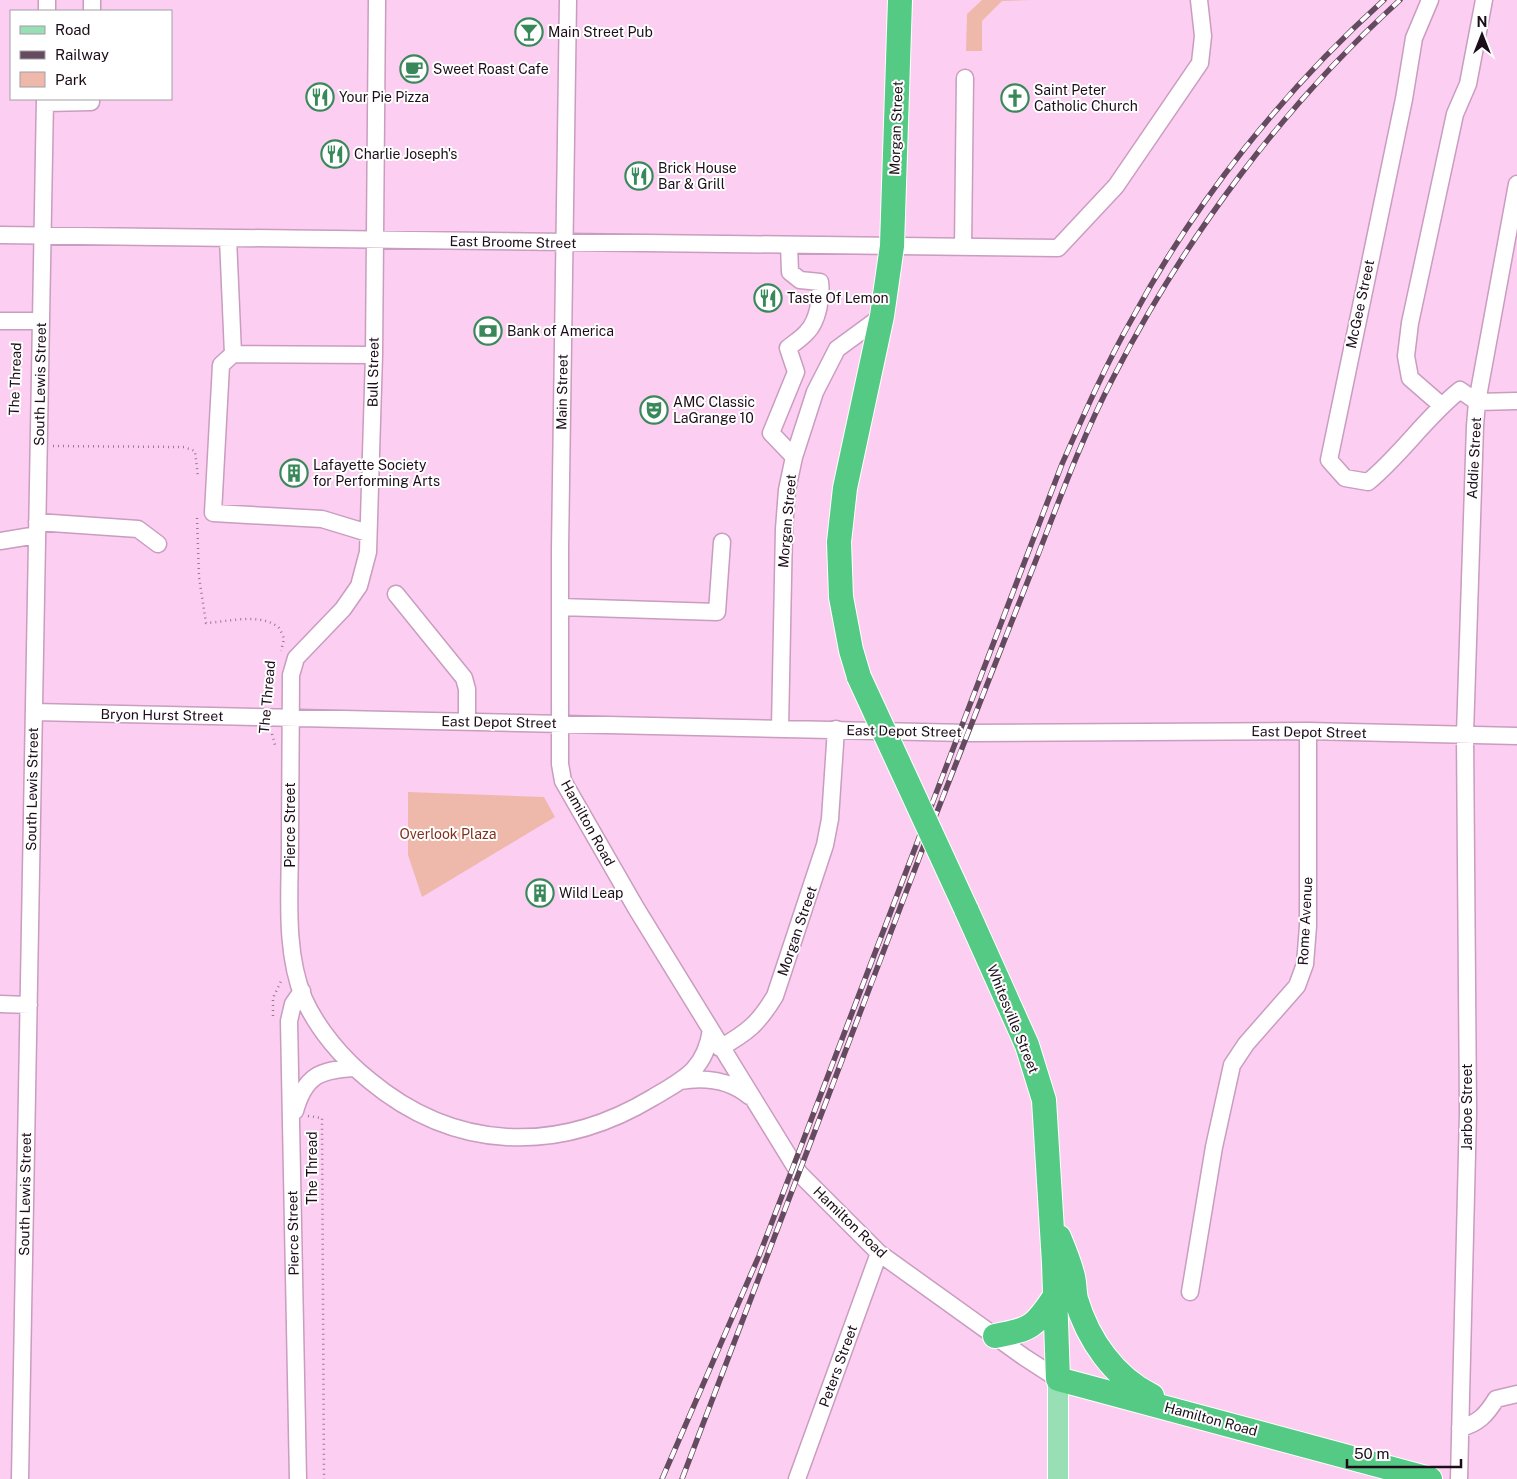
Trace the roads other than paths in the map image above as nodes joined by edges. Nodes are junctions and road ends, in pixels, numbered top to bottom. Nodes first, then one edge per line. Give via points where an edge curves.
1 (377, 0) edge
2 (568, 0) edge
3 (900, 0) edge
4 (1199, 0) edge
5 (1430, 0) edge
6 (1484, 0) edge
7 (965, 78) dead end
8 (91, 100) edge
9 (45, 101) edge
10 (1517, 184) edge
11 (0, 234) edge
12 (43, 235) junction
13 (228, 238) junction
14 (375, 240) junction
15 (564, 243) junction
16 (788, 245) junction
17 (892, 246) junction
18 (964, 247) junction
19 (882, 316) junction
20 (0, 321) edge
21 (41, 321) junction
22 (233, 354) junction
23 (374, 355) junction
24 (1517, 401) edge
25 (1477, 402) junction
26 (1440, 405) junction
27 (794, 457) junction
28 (37, 529) junction
29 (368, 533) junction
30 (0, 541) edge
31 (722, 542) dead end
32 (158, 544) dead end
33 (396, 594) dead end
34 (560, 607) junction
35 (859, 677) joint
36 (34, 712) junction
37 (291, 717) junction
38 (467, 721) junction
39 (560, 723) junction
40 (780, 728) junction
41 (836, 729) junction
42 (1308, 731) junction
43 (1465, 734) junction
44 (1517, 736) edge
45 (302, 991) junction
46 (0, 1004) edge
47 (28, 1005) junction
48 (711, 1030) junction
49 (720, 1048) junction
50 (354, 1068) junction
51 (680, 1081) junction
52 (755, 1102) junction
53 (292, 1120) junction
54 (1051, 1214) junction
55 (879, 1253) junction
56 (1190, 1292) dead end
57 (1055, 1296) junction
58 (995, 1336) junction
59 (1058, 1379) junction
60 (1517, 1394) edge
61 (1182, 1411) junction
62 (1460, 1428) junction
63 (20, 1479) edge
64 (298, 1479) edge
65 (797, 1479) edge
66 (1058, 1479) edge
67 (1430, 1479) edge
68 (1459, 1479) edge

1 - 14 street, Bull Street
2 - 15 street, Main Street
3 - 17 highway, Morgan Street
4 - 18 street, East Broome Street via 1203,36 1200,63 1116,186 1058,248
5 - 26 street, McGee Street via 1414,38 1329,460 1345,478 1368,482 1392,462
6 - 26 street via 1468,84 1455,114 1410,323 1406,356 1410,378
7 - 18 street
8 - 9 street
9 - 12 street, South Lewis Street
10 - 25 street, Addie Street
11 - 12 street, East Broome Street
12 - 13 street, East Broome Street
12 - 21 street, South Lewis Street
13 - 14 street, East Broome Street
13 - 22 street
14 - 15 street, East Broome Street
14 - 23 street, Bull Street
15 - 16 street, East Broome Street
15 - 34 street, Main Street
16 - 17 street, East Broome Street
16 - 27 street via 790,272 800,280 820,282 821,290 808,331 788,348 796,372 771,433
17 - 18 street, East Broome Street
17 - 19 highway, Morgan Street
19 - 27 street, Morgan Street via 837,349 815,392
19 - 35 highway, Morgan Street via 845,488 839,542 841,596
20 - 21 street
21 - 28 street, South Lewis Street
22 - 23 street
22 - 29 street via 221,365 214,513 322,519
23 - 29 street, Bull Street
24 - 25 street
25 - 26 street, McGee Street via 1460,390
25 - 43 street, Addie Street
27 - 40 street, Morgan Street via 784,528
28 - 30 street
28 - 32 street via 138,529
28 - 36 street, South Lewis Street
29 - 37 street, Bull Street via 365,571 359,586 343,610 296,658 291,675
31 - 34 street via 716,612
33 - 38 street via 464,678
34 - 39 street, Main Street
35 - 54 highway, Whitesville Street, bridge via 1027,1045 1044,1100
36 - 37 street, Bryon Hurst Street
36 - 47 street, South Lewis Street
37 - 38 street, East Depot Street
37 - 45 street, Pierce Street via 290,930
38 - 39 street, East Depot Street
39 - 40 street, East Depot Street
39 - 48 street, Hamilton Road via 563,781
40 - 41 street, East Depot Street
41 - 42 street, East Depot Street via 967,733
41 - 49 street, Morgan Street via 825,846 775,996 764,1015 748,1032
42 - 43 street, East Depot Street
42 - 56 street, Rome Avenue via 1308,926 1305,964 1297,986 1246,1044 1232,1065 1214,1147
43 - 44 street, East Depot Street
43 - 62 street, Jarboe Street via 1468,1112
45 - 50 street, Pierce Street via 313,1015
45 - 53 street, Pierce Street via 292,1004 290,1015
46 - 47 street
47 - 63 street, South Lewis Street
48 - 49 street, Hamilton Road
48 - 51 street, Pierce Street via 708,1048 701,1062
49 - 52 street, Hamilton Road
50 - 51 street, Pierce Street via 396,1101 424,1117 453,1129 480,1135 522,1138 569,1133 597,1125 644,1103
50 - 53 street via 326,1070 312,1078 302,1092
51 - 52 street via 713,1080 743,1091
52 - 55 street, Hamilton Road via 799,1172
53 - 64 street, Pierce Street
54 - 57 highway, Whitesville Street
54 - 61 highway via 1072,1273 1076,1299 1106,1360 1134,1386
55 - 58 street, Hamilton Road
55 - 65 street, Peters Street
57 - 58 highway via 1033,1326
57 - 59 highway, Whitesville Street
58 - 59 street, Hamilton Road
59 - 61 highway, Hamilton Road
59 - 66 main road, Whitesville Street
60 - 62 street via 1496,1399 1487,1413 1473,1425
61 - 67 highway, Hamilton Road
62 - 68 street, Jarboe Street

